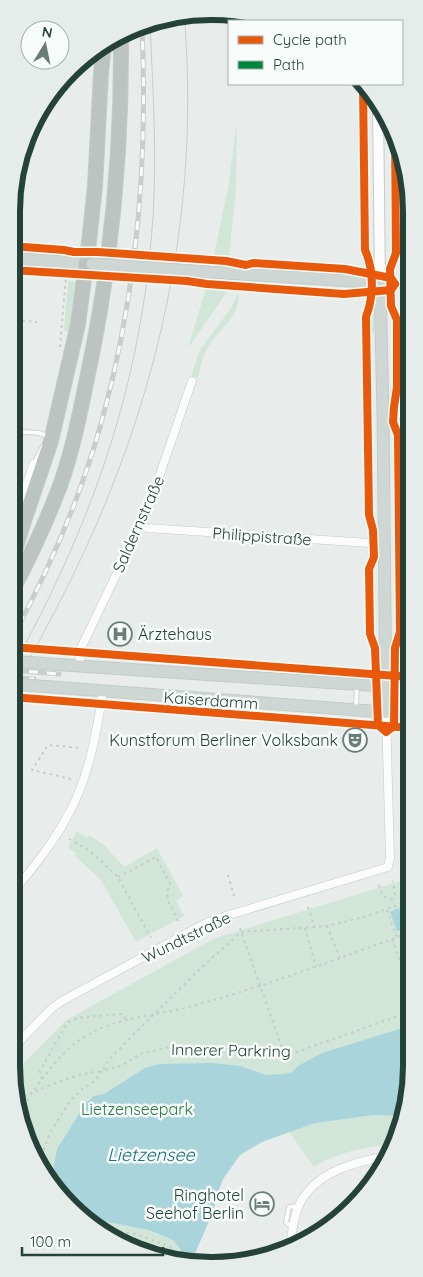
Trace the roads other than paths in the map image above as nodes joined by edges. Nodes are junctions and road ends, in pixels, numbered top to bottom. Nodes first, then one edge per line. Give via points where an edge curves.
1 (121, 43) edge
2 (112, 48) edge
3 (103, 54) edge
4 (378, 118) edge
5 (20, 259) edge
6 (88, 267) junction
7 (380, 283) junction
8 (403, 284) edge
9 (192, 381) dead end
10 (54, 406) dead end
11 (383, 413) junction
12 (403, 415) edge
13 (24, 432) dead end
14 (48, 436) junction
15 (34, 464) joint
16 (20, 498) edge
17 (140, 525) junction
18 (20, 534) edge
19 (384, 544) junction
20 (20, 558) edge
21 (20, 575) edge
22 (20, 662) edge
23 (79, 665) junction
24 (357, 684) junction
25 (20, 685) edge
26 (386, 686) junction
27 (403, 687) edge
28 (102, 692) junction
29 (356, 710) junction
30 (386, 712) junction
31 (403, 713) edge
32 (20, 883) edge
33 (20, 1041) edge
34 (379, 1158) edge
35 (291, 1239) edge

1 - 21 highway via 114,204 98,329 75,436 61,482
2 - 20 highway via 110,160 91,320 57,466
3 - 6 highway
4 - 7 street
5 - 6 main road
6 - 7 main road, bridge
6 - 18 highway via 51,441
7 - 8 street
7 - 11 main road
9 - 17 street, Saldernstraße
10 - 14 lane
11 - 12 street
11 - 19 main road
13 - 14 lane
14 - 15 lane
15 - 16 street
17 - 19 street, Philippistraße
17 - 23 street, Saldernstraße via 82,646
19 - 26 main road
22 - 23 main road, Kaiserdamm, bridge
23 - 24 main road, Kaiserdamm
24 - 26 main road, Kaiserdamm
24 - 29 lane
25 - 28 main road, Kaiserdamm, bridge
26 - 27 main road, Kaiserdamm
26 - 30 main road
28 - 29 main road, Kaiserdamm
28 - 32 street via 95,738 75,801 58,833
29 - 30 main road, Kaiserdamm
30 - 31 main road, Kaiserdamm
30 - 33 street, Wundtstraße via 388,867 204,924 52,1008
34 - 35 street via 332,1172 316,1183 299,1206

